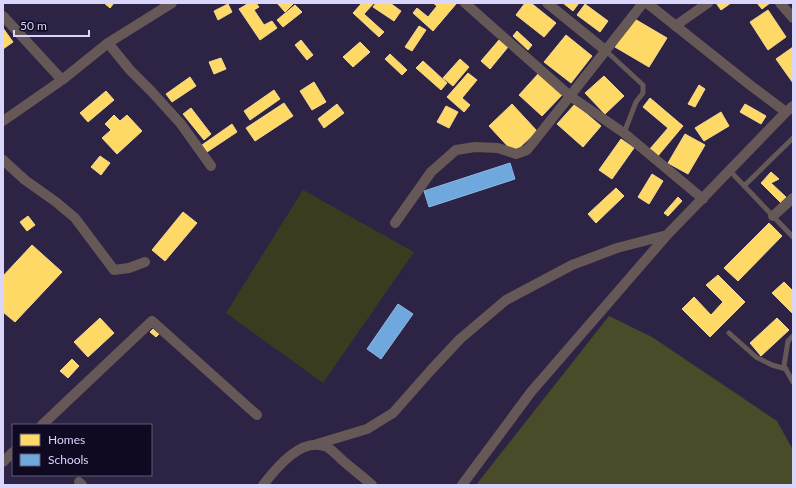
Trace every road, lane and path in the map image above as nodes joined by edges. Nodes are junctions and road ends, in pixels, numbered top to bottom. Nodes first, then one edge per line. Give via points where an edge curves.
1 (172, 3) edge
2 (465, 3) edge
3 (547, 3) edge
4 (643, 3) edge
5 (647, 3) edge
6 (708, 3) edge
7 (780, 3) edge
8 (3, 16) edge
9 (793, 18) edge
10 (675, 26) junction
11 (108, 43) junction
12 (606, 50) junction
13 (62, 80) junction
14 (570, 96) junction
15 (790, 109) edge
16 (3, 121) edge
17 (624, 134) junction
18 (793, 138) edge
19 (3, 160) edge
20 (211, 166) dead end
21 (730, 171) junction
22 (744, 186) junction
23 (703, 198) junction
24 (793, 198) edge
25 (773, 216) junction
26 (395, 223) dead end
27 (667, 235) junction
28 (793, 237) edge
29 (145, 262) dead end
30 (729, 333) dead end
31 (793, 336) edge
32 (786, 369) junction
33 (793, 382) edge
34 (257, 415) dead end
35 (43, 424) edge
36 (317, 444) junction
37 (12, 453) edge
38 (3, 462) edge
39 (263, 485) edge
40 (372, 485) edge
41 (462, 485) edge

1 - 11 street
2 - 14 street
3 - 12 street
4 - 12 street
5 - 10 street
6 - 10 street
7 - 9 street
8 - 13 street
10 - 15 street via 750,85
11 - 13 street
11 - 20 street via 181,124
12 - 14 street
12 - 17 lane via 643,85 643,93 636,102
13 - 16 street
14 - 17 street
14 - 26 street via 527,150 516,154 498,148 475,147 456,150 431,172
15 - 21 street
17 - 23 street
18 - 22 lane
19 - 29 street via 75,218 114,270 130,268
21 - 22 lane
21 - 23 street
22 - 25 lane
23 - 27 street
24 - 25 street
25 - 28 lane
27 - 36 street via 617,248 572,265 506,300 460,339 393,413 367,429
27 - 41 street via 531,392
30 - 32 lane via 756,357
31 - 32 lane via 788,341 784,366
32 - 33 lane
34 - 35 street via 152,321
36 - 39 street via 305,447 288,458
36 - 40 street via 328,448
37 - 38 street

